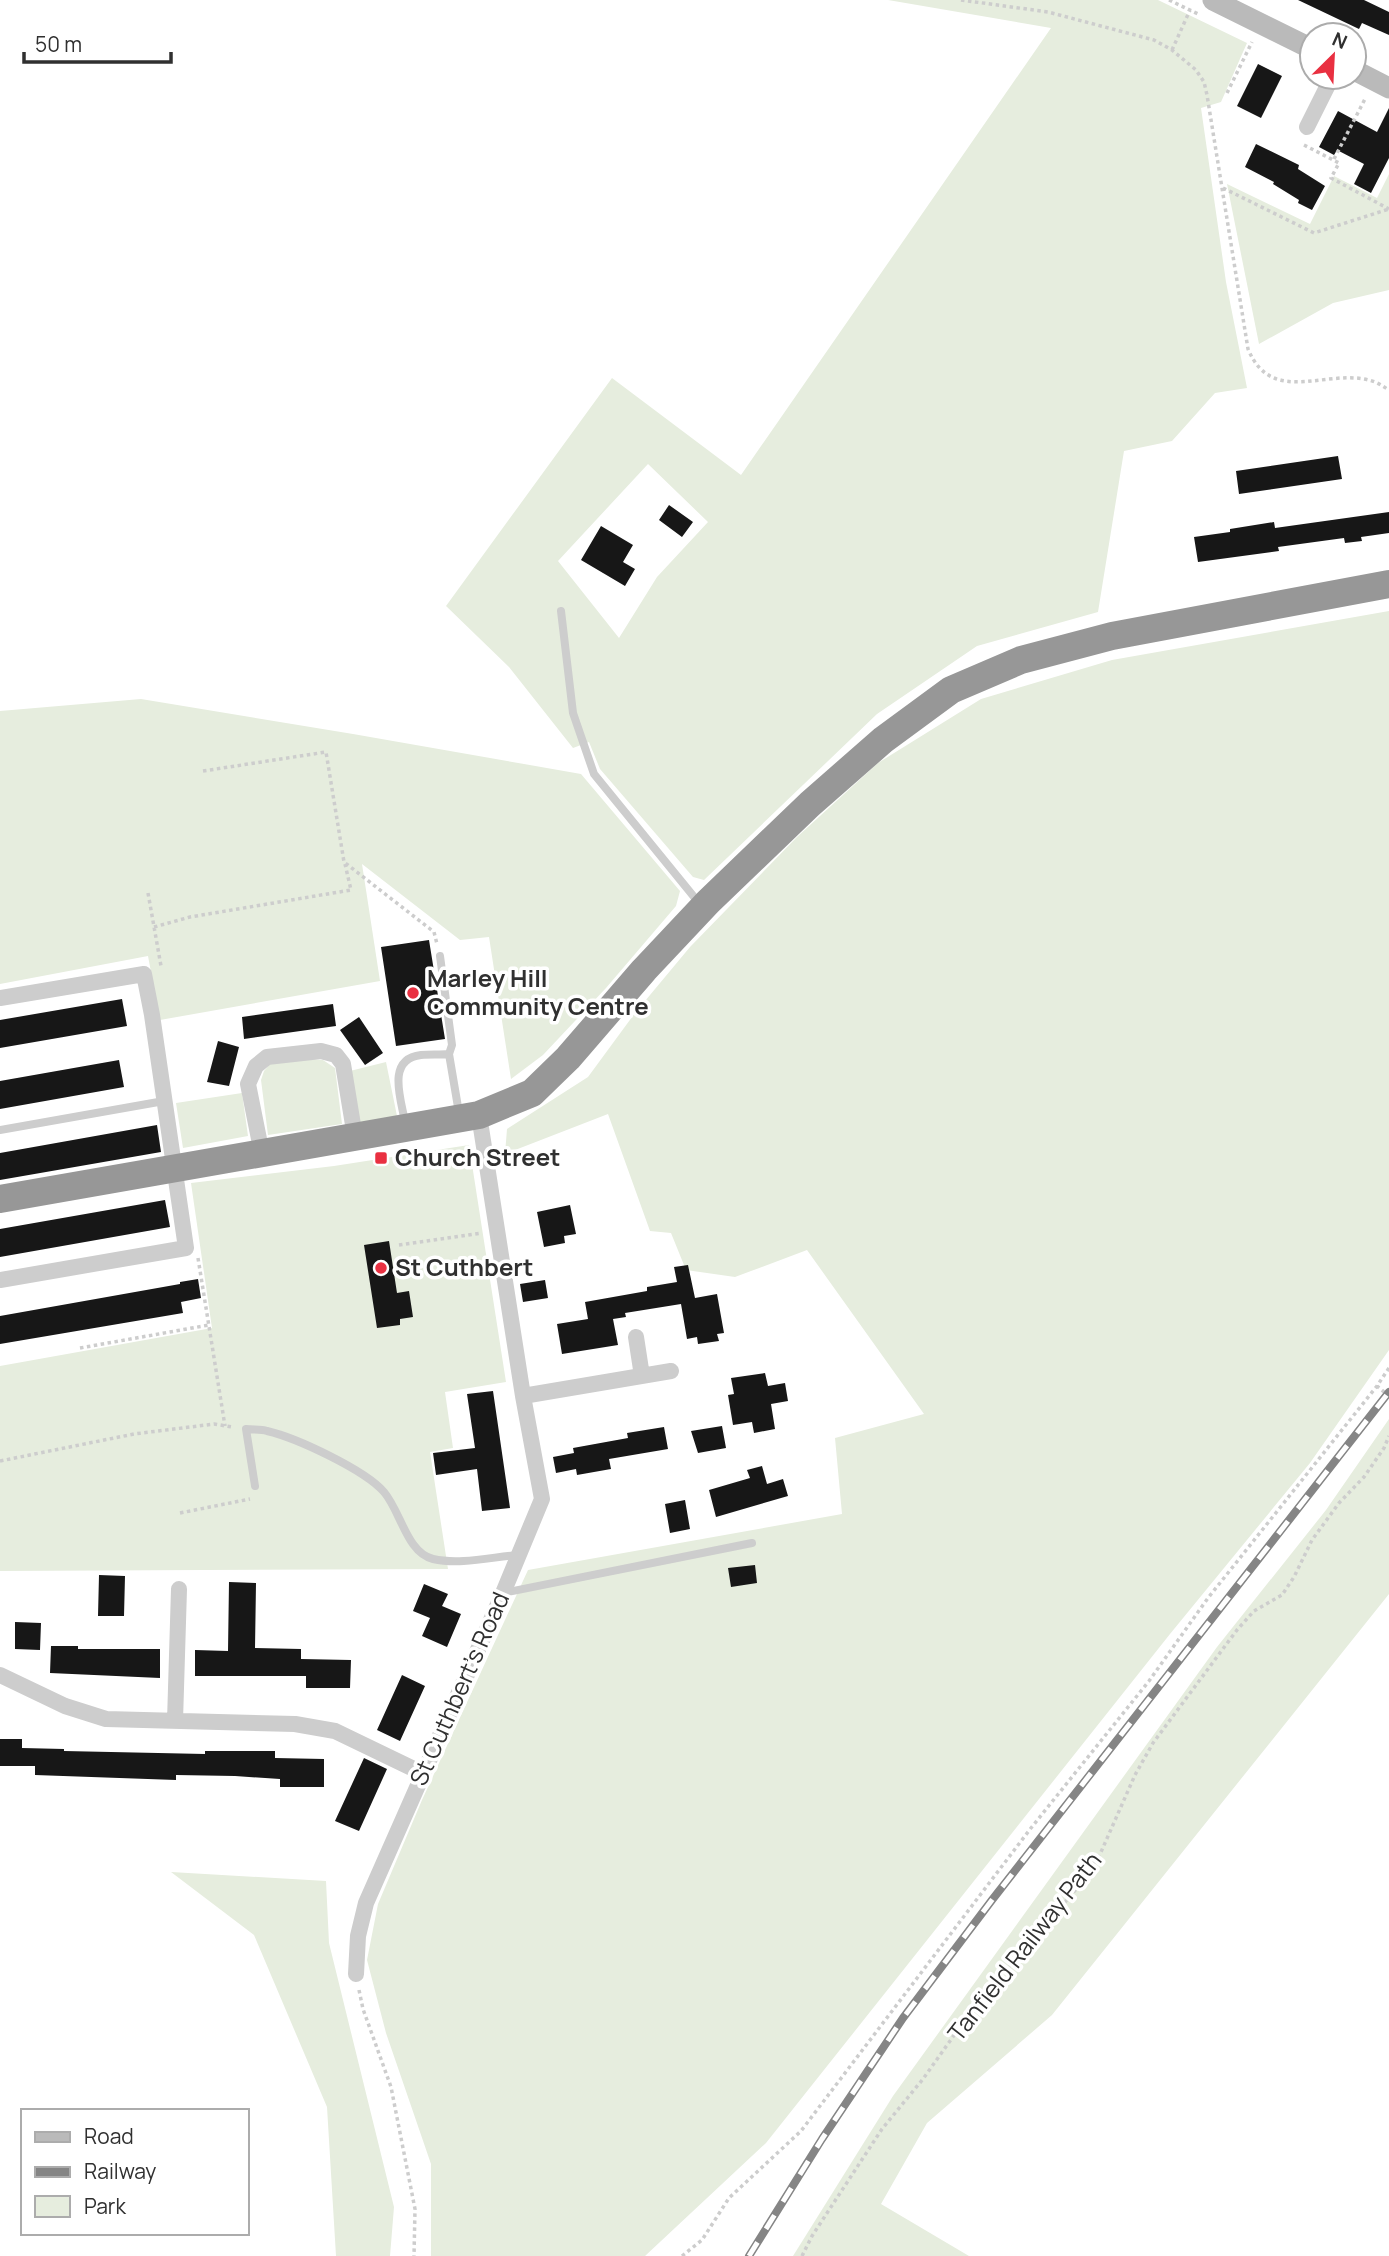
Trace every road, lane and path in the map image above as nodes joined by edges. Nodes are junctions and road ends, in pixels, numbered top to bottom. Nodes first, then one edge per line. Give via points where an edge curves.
1 (961, 0) edge
2 (1213, 0) edge
3 (1190, 10) dead end
4 (1252, 42) dead end
5 (1298, 42) edge
6 (1172, 50) junction
7 (1368, 78) edge
8 (1389, 88) edge
9 (1325, 91) edge
10 (1227, 93) dead end
11 (1366, 99) dead end
12 (1307, 127) joint
13 (1334, 160) junction
14 (1223, 188) junction
15 (1389, 208) edge
16 (1389, 390) edge
17 (1389, 584) edge
18 (561, 611) dead end
19 (203, 771) dead end
20 (344, 862) junction
21 (148, 893) dead end
22 (703, 908) junction
23 (154, 927) junction
24 (440, 956) joint
25 (162, 976) dead end
26 (0, 998) edge
27 (449, 1054) junction
28 (164, 1101) junction
29 (470, 1117) junction
30 (406, 1128) junction
31 (0, 1130) edge
32 (355, 1137) junction
33 (262, 1154) junction
34 (175, 1168) junction
35 (0, 1199) edge
36 (498, 1230) junction
37 (399, 1245) dead end
38 (186, 1248) junction
39 (0, 1280) edge
40 (209, 1325) junction
41 (636, 1337) dead end
42 (80, 1348) dead end
43 (1389, 1368) edge
44 (671, 1371) dead end
45 (642, 1376) junction
46 (1377, 1386) junction
47 (523, 1395) junction
48 (1389, 1396) edge
49 (225, 1426) junction
50 (246, 1429) junction
51 (1389, 1436) edge
52 (0, 1461) edge
53 (255, 1486) joint
54 (180, 1513) dead end
55 (752, 1544) dead end
56 (518, 1555) junction
57 (179, 1589) dead end
58 (503, 1593) junction
59 (0, 1675) edge
60 (175, 1721) junction
61 (422, 1773) junction
62 (356, 1974) joint
63 (414, 2256) edge
64 (682, 2256) edge
65 (802, 2256) edge

1 - 6 path via 1048,12 1154,40
2 - 5 street
3 - 6 path
4 - 10 path
6 - 14 path via 1204,82
7 - 8 street
9 - 12 street
11 - 13 path
12 - 13 path via 1299,142
13 - 15 path via 1339,163 1331,178
14 - 15 path via 1314,233
14 - 16 path via 1248,349 1260,371 1288,382 1354,379
17 - 22 highway via 1112,636 1021,660 951,690 883,740 810,804
18 - 22 lane via 573,713 594,774
19 - 20 path via 326,752
20 - 23 path via 351,890
20 - 24 path via 434,932
21 - 23 path
22 - 29 highway via 532,1093
23 - 25 path
24 - 27 lane via 452,1045
26 - 28 street via 144,974
27 - 29 lane
27 - 30 lane via 420,1055 400,1066
28 - 31 lane
28 - 34 street
29 - 30 highway
29 - 36 street, St Cuthbert's Road
30 - 32 highway
32 - 33 highway
32 - 33 street via 343,1064 336,1055 321,1051 267,1058 256,1066 248,1084
33 - 34 highway
34 - 35 highway
34 - 38 street
36 - 37 path
36 - 47 street, St Cuthbert's Road
38 - 39 street
38 - 40 path via 197,1257
40 - 42 path
40 - 49 path
41 - 45 street
43 - 46 path
44 - 45 street
45 - 47 street
46 - 48 path
46 - 64 path via 1208,1598 801,2131 729,2198 702,2240
47 - 56 street, St Cuthbert's Road via 542,1499
49 - 50 path
49 - 52 path via 134,1434
50 - 53 lane
50 - 56 lane via 267,1431 362,1472 384,1491 413,1547 431,1559
51 - 65 path, Tanfield Railway Path via 1364,1477 1312,1541 1282,1595 1254,1611 1237,1630 1153,1743 1101,1852 1078,1887 972,2010 882,2129
53 - 54 path via 252,1499
55 - 58 lane
56 - 58 street, St Cuthbert's Road
57 - 60 street
58 - 61 street, St Cuthbert's Road
59 - 60 street via 65,1706 106,1719
60 - 61 street via 295,1724 335,1731
61 - 62 street, St Cuthbert's Road via 366,1903
62 - 63 path via 363,2009 391,2087 415,2209

